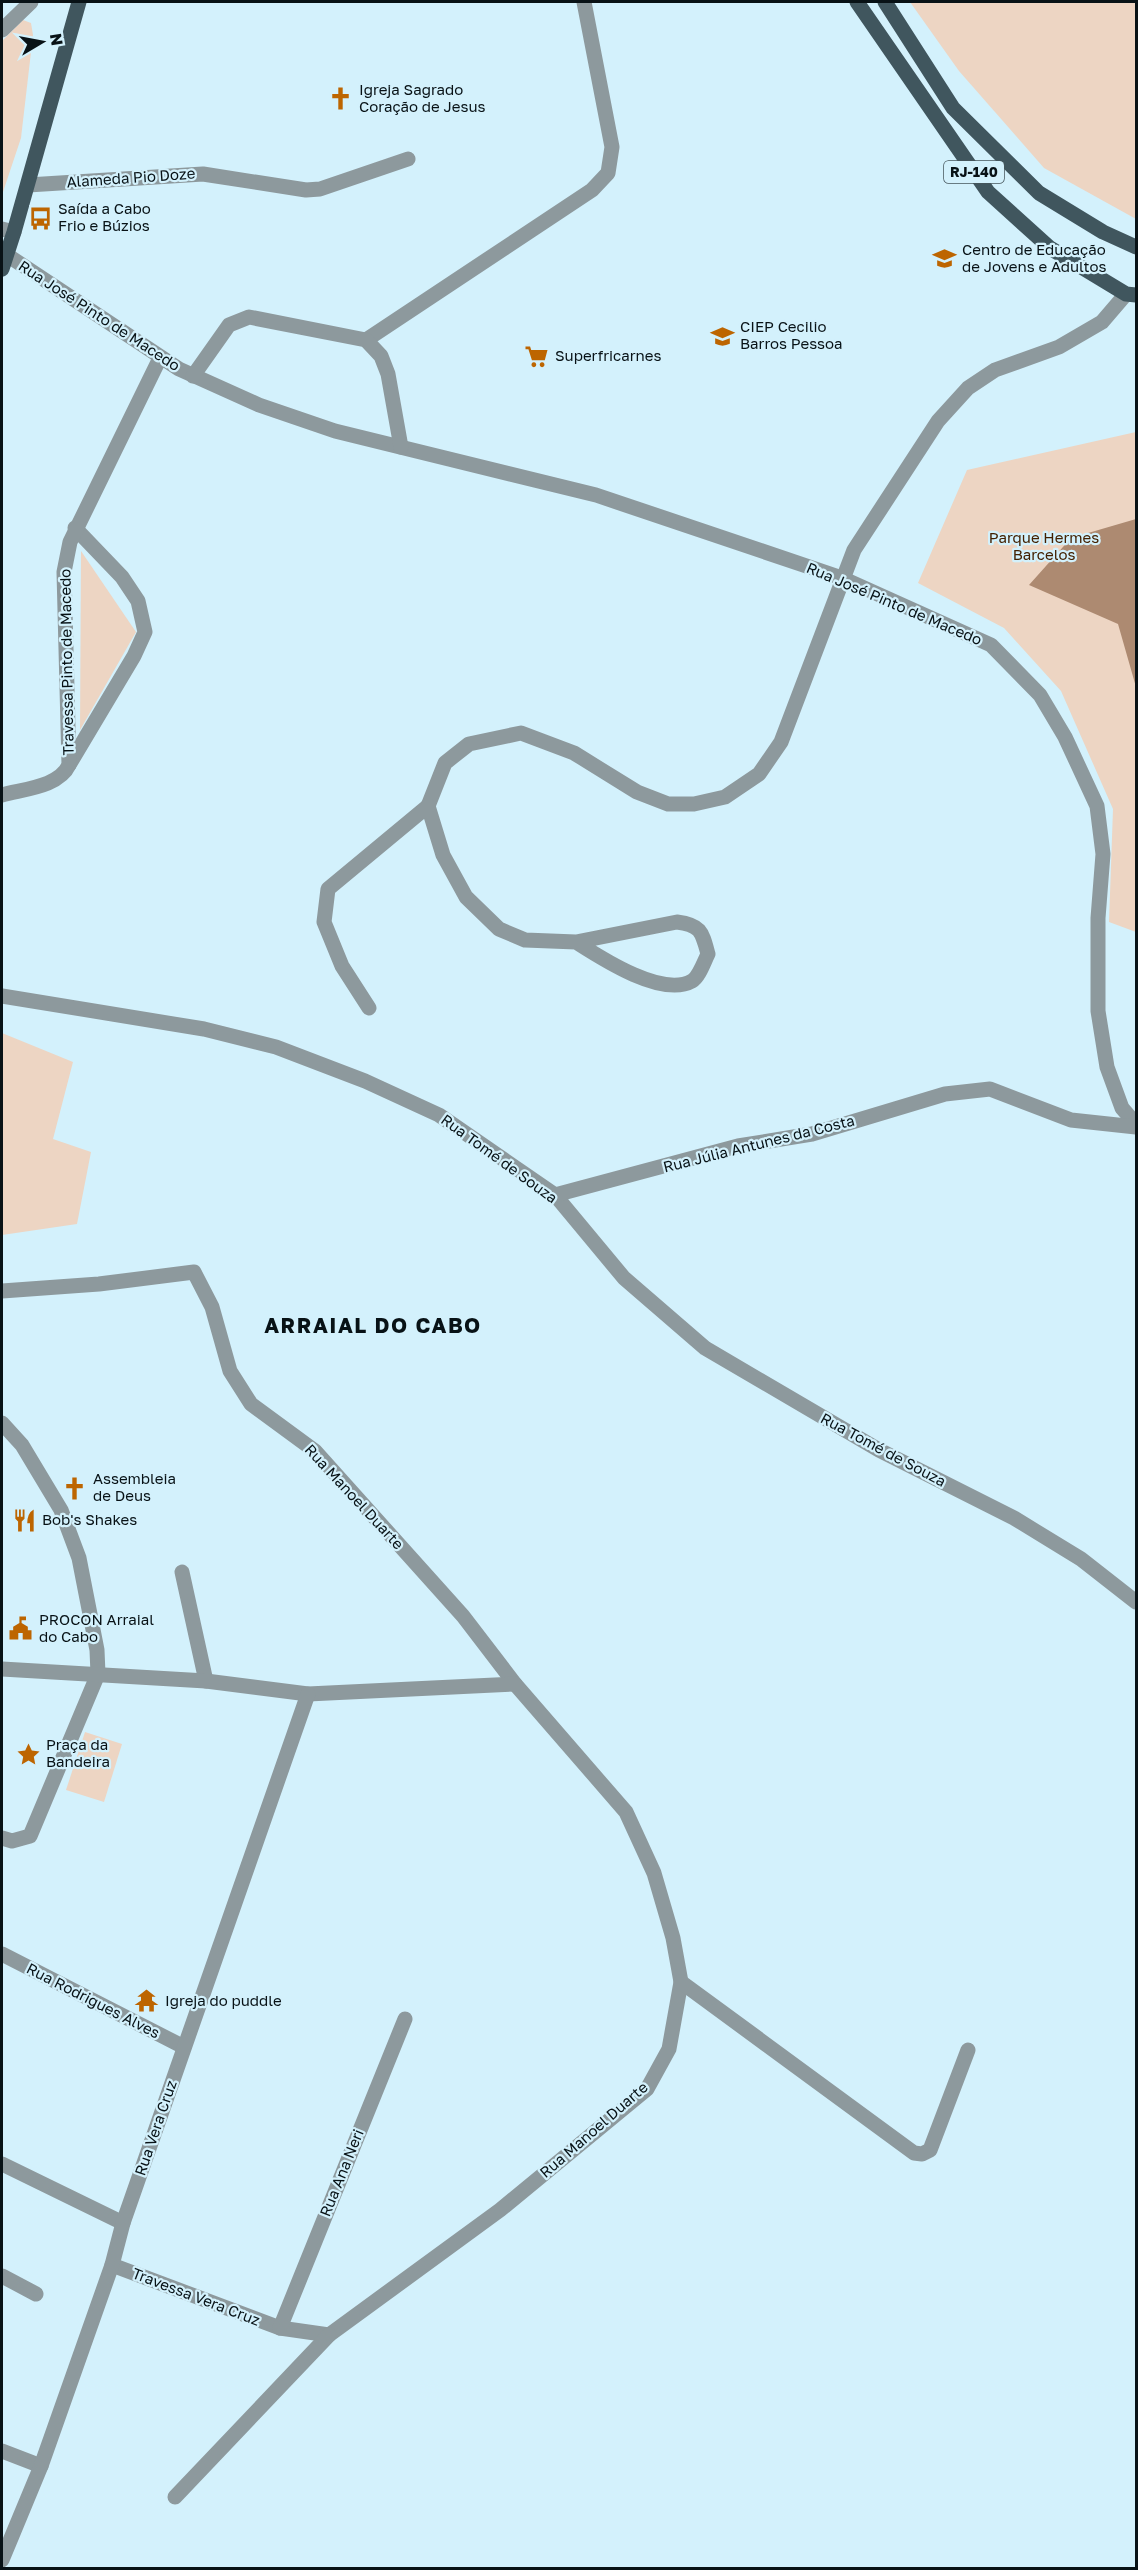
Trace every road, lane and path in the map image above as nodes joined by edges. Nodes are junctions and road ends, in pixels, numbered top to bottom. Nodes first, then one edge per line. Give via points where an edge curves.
1 (31, 2) edge
2 (79, 2) edge
3 (584, 2) edge
4 (857, 2) edge
5 (885, 2) edge
6 (2, 30) edge
7 (408, 159) dead end
8 (28, 185) junction
9 (8, 230) edge
10 (1137, 247) edge
11 (4, 262) edge
12 (1131, 294) edge
13 (366, 340) junction
14 (160, 358) junction
15 (193, 376) junction
16 (401, 447) junction
17 (75, 528) junction
18 (842, 579) junction
19 (69, 765) junction
20 (2, 795) edge
21 (428, 806) junction
22 (576, 942) junction
23 (2, 996) edge
24 (369, 1008) dead end
25 (1137, 1125) edge
26 (555, 1196) junction
27 (2, 1291) edge
28 (2, 1423) edge
29 (182, 1572) dead end
30 (1137, 1602) edge
31 (2, 1670) edge
32 (98, 1674) junction
33 (206, 1681) junction
34 (515, 1684) junction
35 (308, 1694) junction
36 (2, 1838) edge
37 (2, 1954) edge
38 (681, 1982) junction
39 (405, 2019) dead end
40 (184, 2047) junction
41 (968, 2050) dead end
42 (2, 2164) edge
43 (123, 2223) junction
44 (112, 2265) junction
45 (2, 2276) edge
46 (36, 2295) dead end
47 (280, 2328) junction
48 (329, 2335) junction
49 (2, 2451) edge
50 (41, 2466) junction
51 (175, 2497) dead end
52 (2, 2560) edge

1 - 6 street
2 - 8 main road
3 - 13 street via 612,147 608,173 592,190
4 - 12 main road, RJ-140 via 988,192 1050,248
5 - 10 main road, RJ-140 via 954,108 1039,193 1103,232
7 - 8 street, Alameda Pio Doze via 320,189 306,190 204,174
8 - 9 main road
9 - 11 main road
11 - 14 street, Rua José Pinto de Macedo
12 - 18 street via 1102,322 1059,347 995,370 968,388 938,421 854,550
13 - 15 street, Rua José Pinto de Macedo via 249,317 229,325
13 - 16 street via 381,356 388,374
14 - 15 street, Rua José Pinto de Macedo
14 - 17 street, Travessa Pinto de Macedo
15 - 16 street, Rua José Pinto de Macedo via 259,405
16 - 18 street, Rua José Pinto de Macedo via 596,495
17 - 19 street, Travessa Pinto de Macedo via 64,572
17 - 19 street via 122,577 138,601 144,632 134,656
18 - 21 street via 781,742 759,774 725,797 694,804 668,804 637,792 574,753 521,733 469,744 445,763
18 - 25 street, Rua José Pinto de Macedo via 991,645 1040,695 1065,737 1097,806 1103,855 1098,1011 1107,1066 1122,1108
19 - 20 street, Travessa Pinto de Macedo via 56,780
21 - 22 street via 443,855 466,897 499,929 525,940
21 - 24 street via 328,889 324,922 342,966
22 - 22 street via 610,964 660,984 682,985 694,980 708,954 703,933 691,924 677,922
23 - 26 street, Rua Tomé de Souza via 204,1029 276,1047 439,1115
25 - 26 street, Rua Júlia Antunes da Costa via 1071,1120 990,1089 945,1094 812,1134 738,1146
26 - 30 street, Rua Tomé de Souza via 624,1278 705,1348 879,1450 1014,1518 1081,1559
27 - 34 street, Rua Manoel Duarte via 194,1272 212,1307 230,1371 251,1404 315,1451 463,1616
28 - 32 street via 22,1445 65,1520 88,1593
29 - 33 street
31 - 32 street
32 - 33 street
32 - 36 street via 30,1836 12,1841
33 - 35 street
34 - 35 street
34 - 38 street, Rua Manoel Duarte via 626,1812 654,1873
35 - 40 street, Rua Vera Cruz
37 - 40 street, Rua Rodrigues Alves
38 - 41 street via 914,2152 922,2154 930,2150
38 - 48 street, Rua Manoel Duarte via 669,2049 647,2089 500,2210
39 - 47 street, Rua Ana Neri
40 - 43 street, Rua Vera Cruz
42 - 43 street
43 - 44 street, Rua Vera Cruz
44 - 47 street, Travessa Vera Cruz
44 - 50 street, Rua Vera Cruz
45 - 46 street
47 - 48 street
48 - 51 street, Rua Manoel Duarte
49 - 50 street
50 - 52 street, Rua Vera Cruz

